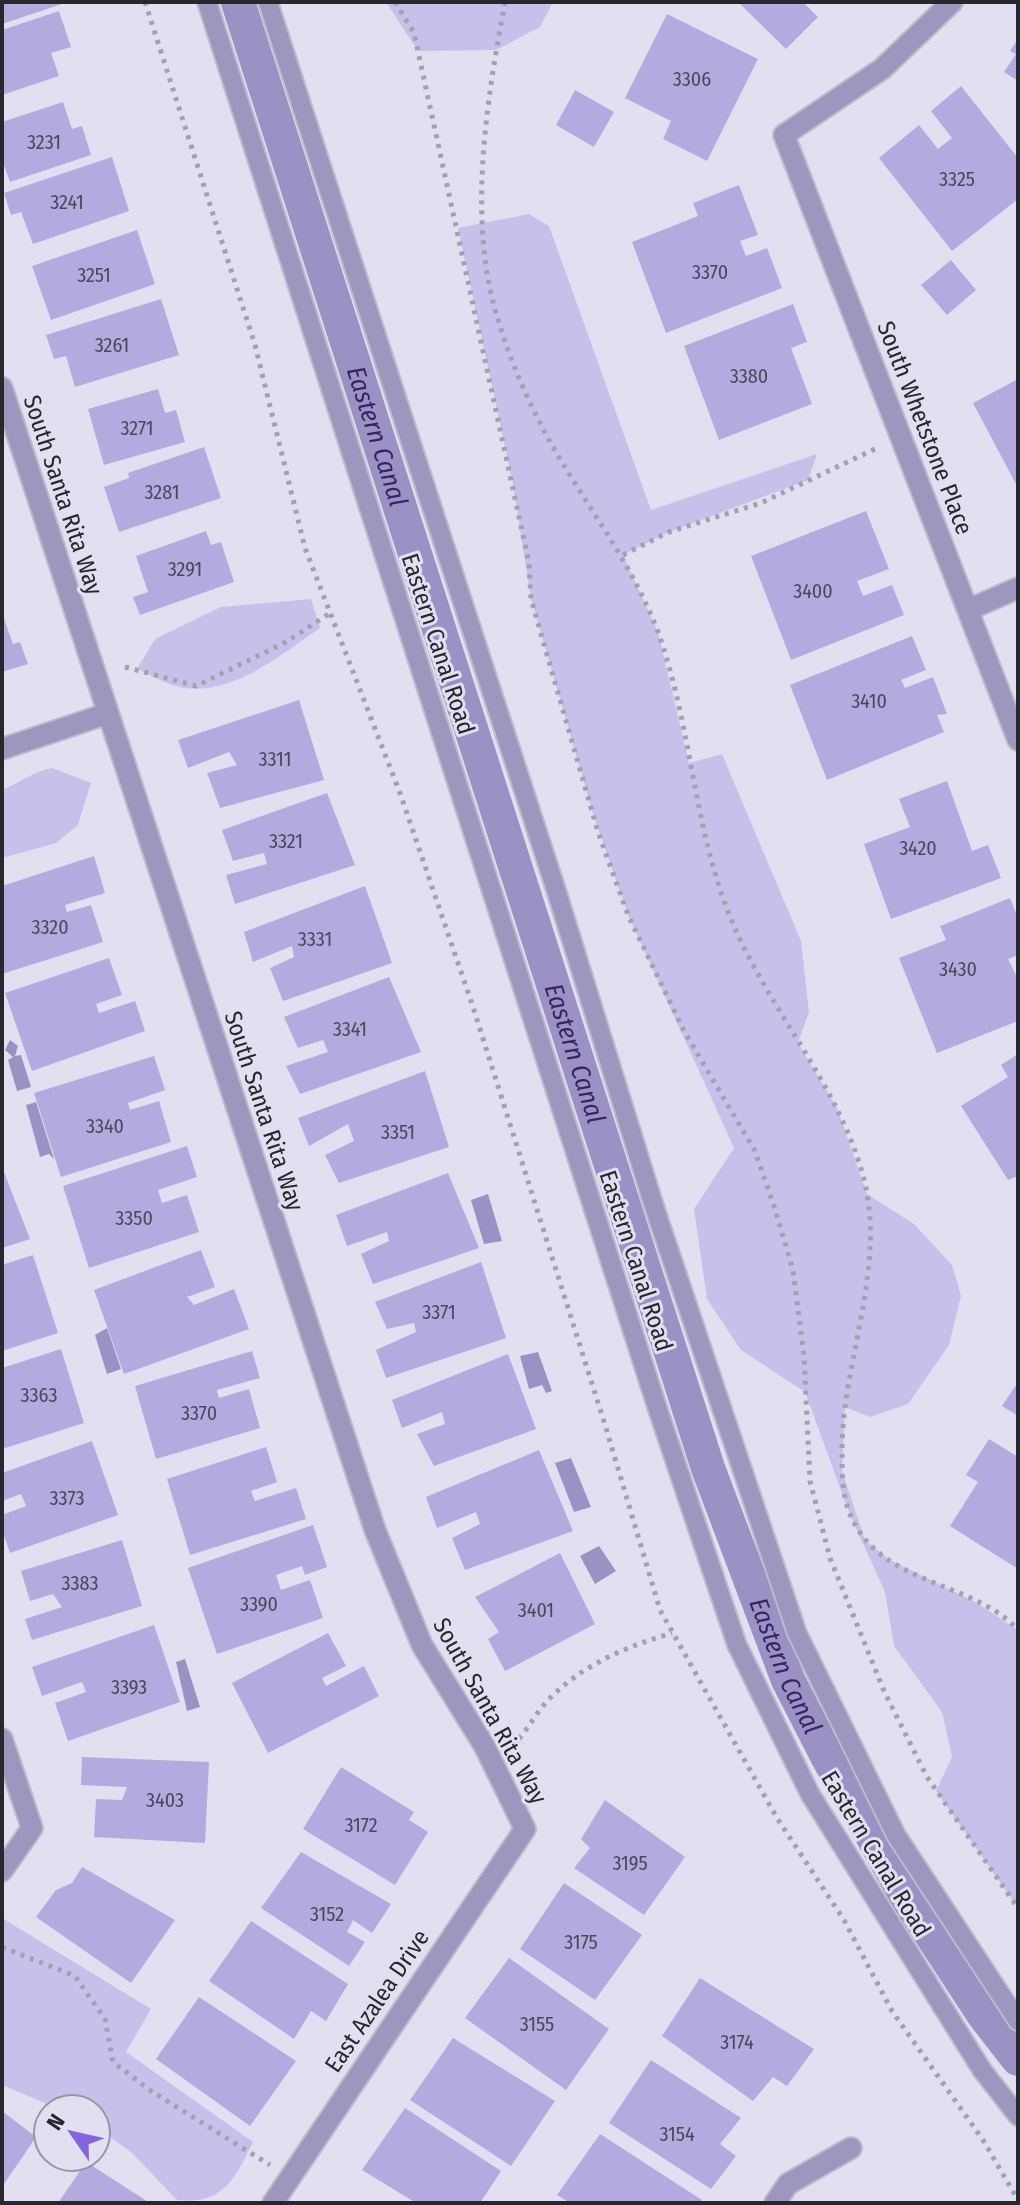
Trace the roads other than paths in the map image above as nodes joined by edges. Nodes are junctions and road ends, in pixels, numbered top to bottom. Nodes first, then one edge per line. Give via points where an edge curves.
1 (207, 2) edge
2 (268, 2) edge
3 (952, 2) edge
4 (2, 388) edge
5 (1018, 588) edge
6 (968, 610) junction
7 (106, 714) junction
8 (1018, 740) edge
9 (2, 749) edge
10 (2, 1739) edge
11 (525, 1829) joint
12 (2, 1871) edge
13 (1018, 2021) edge
14 (1018, 2116) edge
15 (851, 2148) dead end
16 (278, 2202) edge
17 (775, 2203) edge

1 - 14 lane, Eastern Canal Road via 737,1645 810,1794 982,2070
2 - 13 lane via 797,1633 896,1835
3 - 6 street, South Whetstone Place via 882,69 784,135
4 - 7 street, South Santa Rita Way
5 - 6 street
6 - 8 street, South Whetstone Place
7 - 9 street
7 - 11 street, South Santa Rita Way via 375,1530 422,1645
10 - 12 street via 32,1828
11 - 16 street, East Azalea Drive
15 - 17 street via 788,2184

